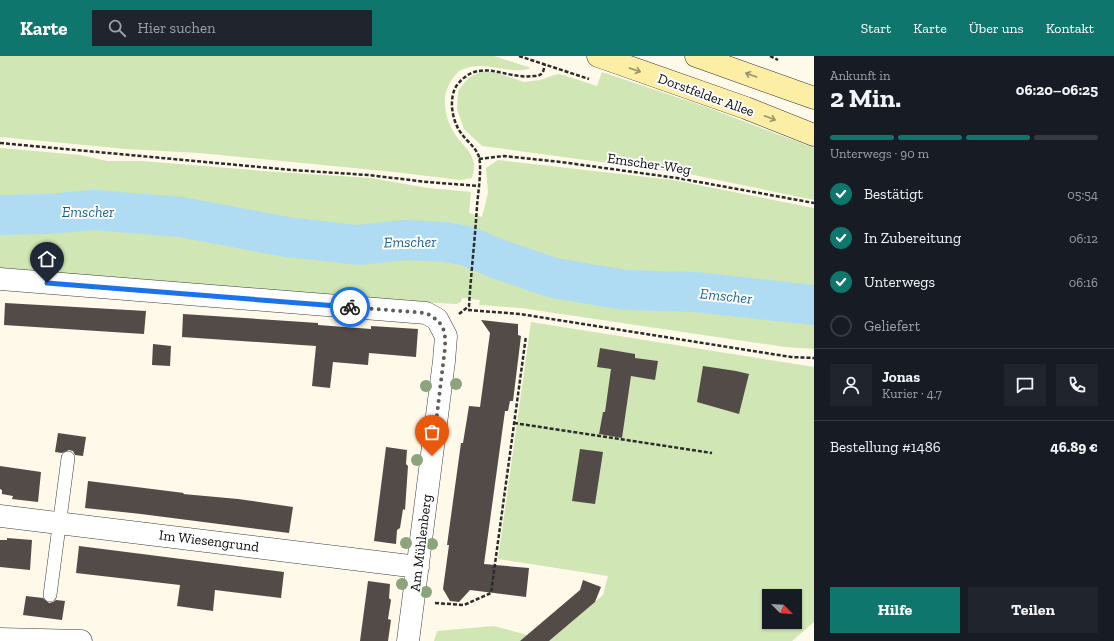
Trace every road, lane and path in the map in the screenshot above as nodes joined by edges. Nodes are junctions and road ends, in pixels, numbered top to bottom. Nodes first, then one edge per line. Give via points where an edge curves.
1 (519, 56) edge
2 (598, 56) edge
3 (696, 56) edge
4 (545, 64) junction
5 (589, 79) dead end
6 (814, 98) edge
7 (814, 135) edge
8 (0, 142) edge
9 (479, 159) junction
10 (479, 186) junction
11 (814, 204) edge
12 (0, 279) edge
13 (469, 306) dead end
14 (468, 310) dead end
15 (526, 336) dead end
16 (814, 358) edge
17 (514, 423) junction
18 (712, 453) dead end
19 (68, 458) dead end
20 (0, 516) edge
21 (59, 523) junction
22 (418, 567) junction
23 (50, 595) dead end
24 (433, 602) dead end
25 (0, 638) edge
26 (81, 641) edge
27 (408, 641) edge

1 - 4 path
2 -> 7 main road, Dorstfelder Allee
6 -> 3 main road
4 - 5 path
4 - 9 path via 540,76 518,76 498,68 480,67 460,80 452,101 454,120 460,132 476,148
8 - 10 path
9 - 10 path
9 - 11 path, Emscher-Weg via 504,156 560,162 677,178
10 - 13 path
12 - 22 street, Am Mühlenberg via 426,313 437,319 446,336
14 - 16 path via 520,314 791,357
15 - 17 path
17 - 18 path
17 - 24 path via 491,593 464,605
19 - 21 lane
20 - 21 street, Im Wiesengrund
21 - 22 street, Im Wiesengrund
21 - 23 lane
22 - 27 street, Am Mühlenberg
25 - 26 street

